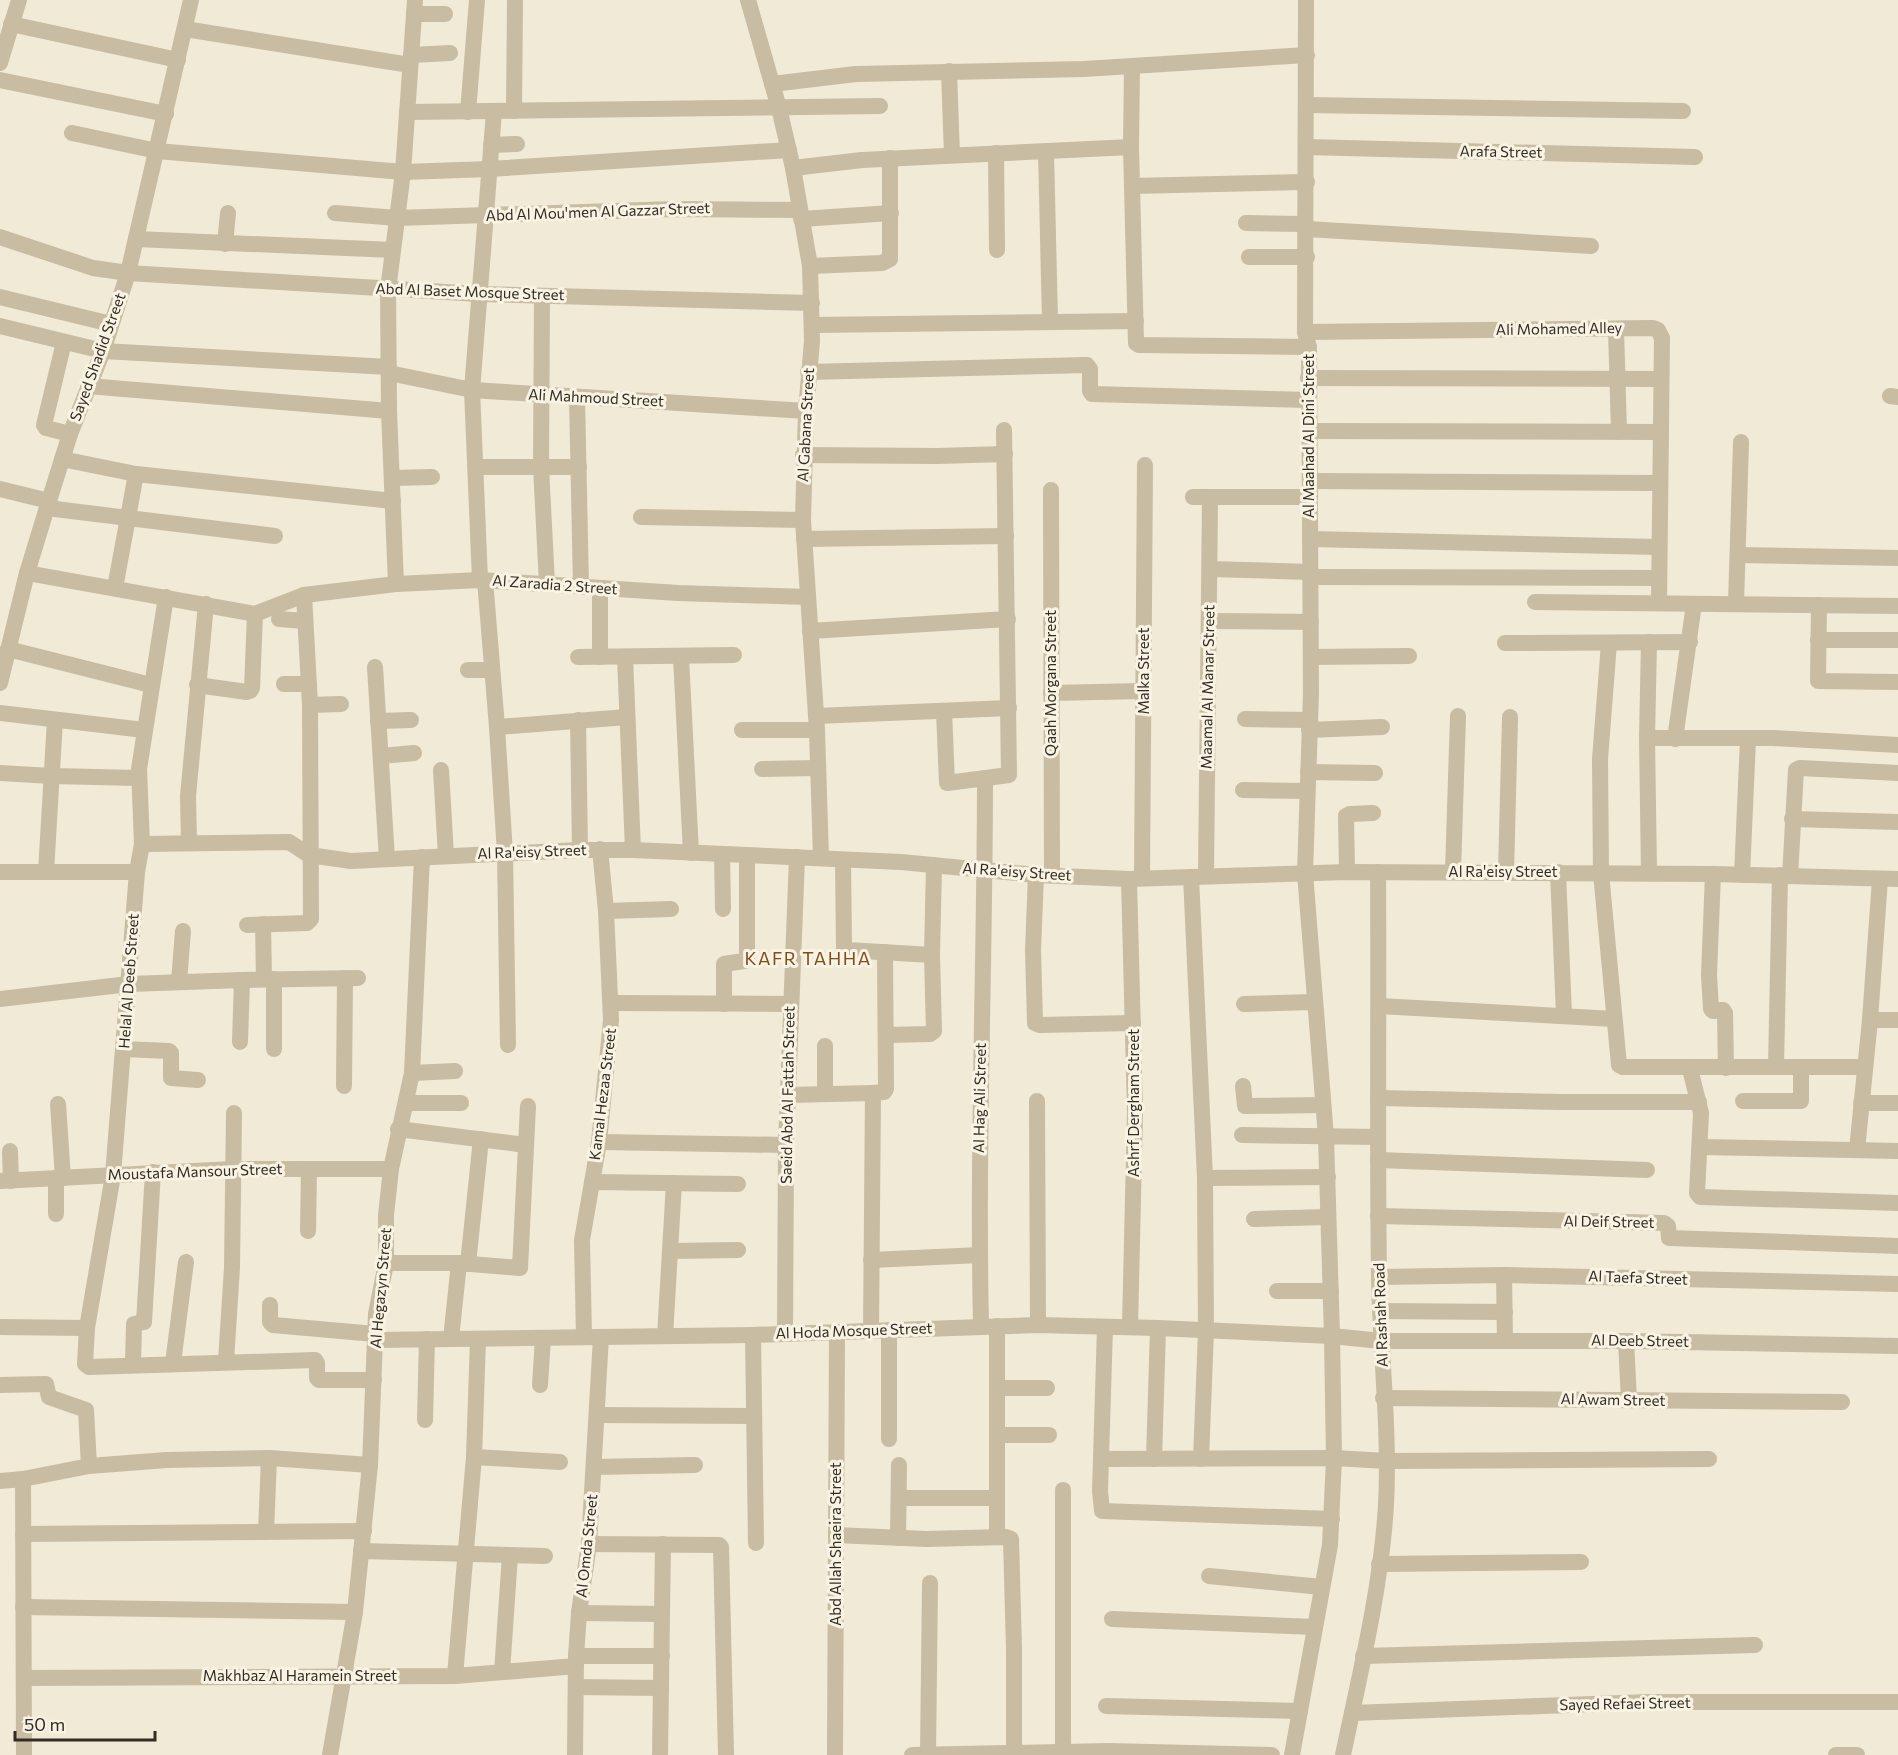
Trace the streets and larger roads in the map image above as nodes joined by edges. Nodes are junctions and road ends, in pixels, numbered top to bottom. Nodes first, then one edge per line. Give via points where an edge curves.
1 (20, 0) edge
2 (191, 0) edge
3 (477, 0) edge
4 (515, 0) edge
5 (747, 0) edge
6 (1306, 0) edge
7 (414, 7) edge
8 (444, 14) dead end
9 (11, 24) junction
10 (185, 29) junction
11 (450, 53) dead end
12 (1306, 55) junction
13 (178, 60) junction
14 (411, 60) junction
15 (0, 63) edge
16 (1132, 66) junction
17 (949, 71) junction
18 (0, 80) edge
19 (772, 84) junction
20 (1307, 105) junction
21 (880, 106) dead end
22 (779, 108) junction
23 (514, 111) junction
24 (1683, 111) dead end
25 (407, 112) junction
26 (468, 112) junction
27 (494, 112) junction
28 (166, 114) junction
29 (72, 133) dead end
30 (517, 144) dead end
31 (491, 145) junction
32 (1131, 147) junction
33 (1307, 147) junction
34 (789, 150) junction
35 (157, 151) junction
36 (1046, 151) junction
37 (996, 153) junction
38 (952, 155) junction
39 (890, 158) junction
40 (1695, 158) dead end
41 (793, 168) junction
42 (490, 170) junction
43 (403, 172) junction
44 (1307, 182) junction
45 (1132, 186) junction
46 (228, 213) dead end
47 (335, 213) dead end
48 (891, 213) junction
49 (801, 215) junction
50 (486, 216) junction
51 (397, 218) junction
52 (1246, 223) dead end
53 (1307, 226) junction
54 (0, 237) edge
55 (136, 239) junction
56 (225, 244) junction
57 (1591, 246) dead end
58 (393, 250) junction
59 (997, 250) dead end
60 (1249, 257) dead end
61 (1307, 257) junction
62 (810, 267) junction
63 (128, 273) junction
64 (388, 290) junction
65 (479, 294) junction
66 (542, 296) junction
67 (0, 297) edge
68 (812, 303) junction
69 (1136, 321) junction
70 (1050, 322) junction
71 (111, 324) junction
72 (812, 325) junction
73 (0, 326) edge
74 (1616, 329) junction
75 (1307, 339) junction
76 (64, 342) junction
77 (103, 351) junction
78 (389, 370) junction
79 (808, 372) junction
80 (1308, 378) junction
81 (1617, 379) junction
82 (1661, 379) junction
83 (88, 386) junction
84 (472, 390) junction
85 (540, 395) junction
86 (577, 397) junction
87 (1309, 400) junction
88 (389, 411) junction
89 (806, 411) junction
90 (1004, 430) dead end
91 (1309, 431) junction
92 (1618, 432) junction
93 (1660, 432) junction
94 (70, 434) junction
95 (1742, 442) dead end
96 (1005, 454) junction
97 (804, 455) junction
98 (62, 459) junction
99 (1145, 465) dead end
100 (476, 467) junction
101 (541, 467) junction
102 (579, 467) junction
103 (136, 474) junction
104 (432, 477) dead end
105 (392, 478) junction
106 (1659, 483) junction
107 (0, 489) edge
108 (1310, 489) junction
109 (1050, 490) dead end
110 (393, 501) junction
111 (48, 504) junction
112 (641, 517) dead end
113 (128, 519) junction
114 (803, 520) junction
115 (275, 536) dead end
116 (1006, 536) junction
117 (1310, 538) junction
118 (804, 539) junction
119 (1659, 547) junction
120 (1738, 555) junction
121 (1898, 558) edge
122 (1210, 569) junction
123 (27, 573) junction
124 (1310, 574) junction
125 (1659, 578) junction
126 (483, 580) junction
127 (396, 584) junction
128 (546, 584) junction
129 (581, 587) junction
130 (115, 588) junction
131 (600, 588) junction
132 (303, 595) junction
133 (166, 597) junction
134 (808, 597) junction
135 (1535, 602) dead end
136 (1659, 603) junction
137 (206, 604) junction
138 (1694, 604) junction
139 (1736, 604) junction
140 (1819, 605) junction
141 (1898, 606) edge
142 (8, 611) edge
143 (255, 614) junction
144 (279, 619) dead end
145 (1008, 619) junction
146 (305, 621) junction
147 (1209, 621) junction
148 (1311, 622) junction
149 (810, 631) junction
150 (1818, 640) junction
151 (1898, 640) edge
152 (1649, 642) junction
153 (1690, 642) junction
154 (1505, 643) dead end
155 (1609, 643) junction
156 (8, 649) junction
157 (734, 655) dead end
158 (1409, 656) dead end
159 (578, 657) dead end
160 (600, 657) junction
161 (625, 657) junction
162 (681, 657) junction
163 (1311, 657) junction
164 (375, 667) dead end
165 (468, 670) dead end
166 (492, 670) junction
167 (1898, 682) edge
168 (0, 683) edge
169 (284, 684) dead end
170 (309, 684) junction
171 (197, 685) junction
172 (151, 686) junction
173 (1144, 691) junction
174 (1051, 693) junction
175 (341, 704) dead end
176 (310, 705) junction
177 (1009, 708) junction
178 (944, 711) junction
179 (0, 712) edge
180 (1458, 716) dead end
181 (627, 717) junction
182 (1510, 717) dead end
183 (1245, 719) dead end
184 (55, 720) junction
185 (411, 720) dead end
186 (578, 720) junction
187 (378, 721) junction
188 (816, 723) junction
189 (1310, 725) junction
190 (497, 726) junction
191 (1382, 727) dead end
192 (144, 730) junction
193 (742, 730) dead end
194 (1647, 738) junction
195 (1675, 739) junction
196 (1748, 739) junction
197 (1898, 745) edge
198 (414, 753) dead end
199 (381, 756) junction
200 (818, 768) junction
201 (762, 769) dead end
202 (441, 770) dead end
203 (0, 772) edge
204 (1308, 772) junction
205 (1375, 773) dead end
206 (1898, 773) edge
207 (52, 776) junction
208 (139, 778) junction
209 (985, 778) junction
210 (1243, 790) dead end
211 (1307, 791) junction
212 (1373, 813) dead end
213 (1792, 819) junction
214 (1898, 822) edge
215 (189, 843) junction
216 (142, 844) junction
217 (600, 849) junction
218 (580, 850) junction
219 (633, 850) junction
220 (691, 852) junction
221 (505, 853) junction
222 (722, 854) junction
223 (309, 855) junction
224 (747, 855) junction
225 (446, 856) junction
226 (797, 856) junction
227 (422, 857) junction
228 (821, 858) junction
229 (387, 859) junction
230 (843, 860) junction
231 (934, 865) junction
232 (985, 871) junction
233 (0, 872) edge
234 (46, 872) junction
235 (137, 872) junction
236 (1347, 872) junction
237 (1378, 872) junction
238 (1453, 872) junction
239 (1558, 872) junction
240 (1305, 873) junction
241 (1506, 873) junction
242 (1601, 873) junction
243 (1649, 873) junction
244 (1713, 874) junction
245 (1044, 875) junction
246 (1742, 875) junction
247 (1198, 876) junction
248 (1785, 876) junction
249 (1136, 878) junction
250 (1880, 879) junction
251 (1898, 879) edge
252 (671, 909) dead end
253 (723, 909) dead end
254 (606, 911) junction
255 (183, 931) dead end
256 (885, 952) junction
257 (932, 955) junction
258 (269, 979) junction
259 (242, 980) junction
260 (179, 982) junction
261 (129, 984) junction
262 (0, 999) edge
263 (1314, 1002) junction
264 (612, 1003) junction
265 (724, 1004) junction
266 (1244, 1004) dead end
267 (790, 1005) junction
268 (1379, 1006) junction
269 (1564, 1015) junction
270 (1614, 1019) junction
271 (1870, 1020) junction
272 (1898, 1020) edge
273 (1133, 1023) junction
274 (886, 1035) junction
275 (240, 1042) dead end
276 (508, 1045) dead end
277 (825, 1046) dead end
278 (274, 1048) dead end
279 (124, 1049) junction
280 (1776, 1067) junction
281 (1801, 1067) junction
282 (1865, 1067) junction
283 (1726, 1068) junction
284 (1690, 1069) junction
285 (455, 1071) dead end
286 (412, 1073) junction
287 (198, 1080) dead end
288 (344, 1086) dead end
289 (1243, 1086) dead end
290 (873, 1093) junction
291 (825, 1094) junction
292 (788, 1095) junction
293 (1378, 1098) junction
294 (1037, 1101) dead end
295 (1743, 1101) dead end
296 (1699, 1102) junction
297 (406, 1103) junction
298 (461, 1103) dead end
299 (1862, 1103) junction
300 (1898, 1103) edge
301 (58, 1104) dead end
302 (1323, 1105) junction
303 (528, 1106) dead end
304 (234, 1113) dead end
305 (398, 1130) junction
306 (1242, 1135) dead end
307 (1326, 1137) junction
308 (1378, 1137) junction
309 (481, 1139) junction
310 (599, 1142) junction
311 (526, 1145) junction
312 (786, 1145) junction
313 (1700, 1147) junction
314 (1857, 1150) junction
315 (10, 1151) dead end
316 (1898, 1151) edge
317 (1378, 1160) junction
318 (233, 1168) junction
319 (309, 1169) junction
320 (391, 1169) junction
321 (1647, 1170) dead end
322 (153, 1172) junction
323 (113, 1175) junction
324 (1328, 1177) junction
325 (60, 1178) junction
326 (1205, 1178) junction
327 (5, 1181) edge
328 (592, 1182) junction
329 (674, 1183) junction
330 (738, 1184) dead end
331 (1898, 1203) edge
332 (56, 1214) dead end
333 (1378, 1216) junction
334 (1328, 1217) junction
335 (1254, 1219) dead end
336 (308, 1231) dead end
337 (1898, 1246) edge
338 (738, 1250) dead end
339 (670, 1251) junction
340 (980, 1255) junction
341 (871, 1260) junction
342 (186, 1263) dead end
343 (386, 1263) junction
344 (463, 1263) junction
345 (1504, 1275) junction
346 (1379, 1277) junction
347 (1898, 1284) edge
348 (1331, 1290) junction
349 (1277, 1292) dead end
350 (270, 1305) dead end
351 (1380, 1311) junction
352 (1504, 1312) junction
353 (1038, 1325) junction
354 (989, 1326) junction
355 (0, 1327) edge
356 (1105, 1327) junction
357 (1130, 1327) junction
358 (87, 1328) junction
359 (1158, 1328) junction
360 (890, 1330) junction
361 (871, 1331) junction
362 (1206, 1331) junction
363 (837, 1332) junction
364 (785, 1334) junction
365 (753, 1335) junction
366 (665, 1336) junction
367 (1332, 1336) junction
368 (375, 1337) junction
369 (584, 1337) junction
370 (601, 1337) junction
371 (543, 1338) junction
372 (427, 1339) junction
373 (451, 1339) junction
374 (478, 1339) junction
375 (1381, 1341) junction
376 (1505, 1341) junction
377 (1626, 1341) junction
378 (1898, 1346) edge
379 (226, 1361) junction
380 (173, 1363) junction
381 (133, 1365) junction
382 (374, 1380) junction
383 (0, 1385) edge
384 (540, 1385) dead end
385 (997, 1388) junction
386 (1047, 1388) dead end
387 (1383, 1398) junction
388 (1629, 1400) junction
389 (1842, 1402) dead end
390 (597, 1415) junction
391 (754, 1416) junction
392 (425, 1420) dead end
393 (997, 1435) junction
394 (1049, 1435) dead end
395 (889, 1439) dead end
396 (474, 1457) junction
397 (269, 1458) junction
398 (1334, 1458) junction
399 (1101, 1459) junction
400 (1154, 1459) junction
401 (1201, 1459) junction
402 (1709, 1459) dead end
403 (1387, 1461) junction
404 (560, 1462) dead end
405 (370, 1465) junction
406 (695, 1465) dead end
407 (899, 1465) dead end
408 (90, 1466) junction
409 (594, 1467) junction
410 (23, 1479) junction
411 (0, 1480) edge
412 (1063, 1490) dead end
413 (899, 1498) junction
414 (996, 1498) junction
415 (1332, 1519) junction
416 (364, 1531) junction
417 (266, 1532) junction
418 (23, 1534) junction
419 (836, 1535) junction
420 (997, 1537) junction
421 (898, 1538) junction
422 (756, 1543) dead end
423 (589, 1544) junction
424 (663, 1544) junction
425 (361, 1551) junction
426 (465, 1554) junction
427 (510, 1555) junction
428 (546, 1556) dead end
429 (1581, 1562) dead end
430 (1379, 1564) junction
431 (1209, 1576) dead end
432 (930, 1583) dead end
433 (1322, 1587) junction
434 (23, 1607) junction
435 (356, 1612) junction
436 (579, 1613) junction
437 (662, 1614) junction
438 (1112, 1618) dead end
439 (1315, 1627) junction
440 (1755, 1645) dead end
441 (662, 1656) junction
442 (1364, 1656) junction
443 (576, 1661) junction
444 (502, 1672) junction
445 (345, 1675) junction
446 (455, 1676) junction
447 (24, 1678) junction
448 (576, 1687) junction
449 (661, 1688) junction
450 (1898, 1702) edge
451 (1106, 1706) dead end
452 (1300, 1711) junction
453 (1352, 1713) junction
454 (1014, 1754) edge
455 (1063, 1754) edge
456 (24, 1755) edge
457 (330, 1755) edge
458 (575, 1755) edge
459 (660, 1755) edge
460 (726, 1755) edge
461 (835, 1755) edge
462 (912, 1755) edge
463 (928, 1755) edge
464 (1272, 1755) edge
465 (1292, 1755) edge
466 (1343, 1755) edge
467 (1836, 1755) edge
468 (1857, 1755) edge

1 - 9 street
2 - 10 street, Sayed Shadid Street
3 - 26 street
4 - 23 street
5 - 19 street, Al Gabana Street
6 - 12 street, Al Maahad Al Dini Street
7 - 8 street
7 - 14 street
9 - 13 street
9 - 15 street
10 - 13 street, Sayed Shadid Street
10 - 14 street
11 - 14 street
12 - 16 street
12 - 20 street, Al Maahad Al Dini Street
13 - 28 street, Sayed Shadid Street
14 - 25 street
16 - 17 street
16 - 32 street
17 - 19 street via 856,74
17 - 38 street
18 - 28 street
19 - 22 street, Al Gabana Street
20 - 24 street
20 - 33 street, Al Maahad Al Dini Street
21 - 22 street
22 - 23 street
22 - 34 street, Al Gabana Street
23 - 27 street
25 - 26 street
25 - 43 street
26 - 27 street
27 - 31 street
28 - 35 street, Sayed Shadid Street
29 - 35 street
30 - 31 street
31 - 42 street
32 - 36 street
32 - 45 street
33 - 40 street, Arafa Street
33 - 44 street, Al Maahad Al Dini Street
34 - 41 street, Al Gabana Street
34 - 42 street
35 - 43 street
35 - 55 street, Sayed Shadid Street
36 - 37 street
36 - 70 street
37 - 38 street
37 - 59 street
38 - 39 street
39 - 41 street
39 - 48 street
41 - 49 street, Al Gabana Street
42 - 43 street
42 - 50 street
43 - 51 street
44 - 45 street
44 - 53 street, Al Maahad Al Dini Street
45 - 69 street
46 - 56 street
47 - 51 street, Abd Al Mou'men Al Gazzar Street
48 - 49 street, Abd Al Mou'men Al Gazzar Street
48 - 62 street via 890,259 882,263
49 - 50 street, Abd Al Mou'men Al Gazzar Street via 675,209
49 - 62 street, Al Gabana Street
50 - 51 street, Abd Al Mou'men Al Gazzar Street
50 - 65 street
51 - 58 street
52 - 53 street
53 - 57 street
53 - 61 street, Al Maahad Al Dini Street
54 - 63 street, Abd Al Baset Mosque Street via 93,268
55 - 56 street
55 - 63 street, Sayed Shadid Street
56 - 58 street
58 - 64 street
60 - 61 street
61 - 75 street, Al Maahad Al Dini Street
62 - 68 street, Al Gabana Street
63 - 64 street, Abd Al Baset Mosque Street
63 - 71 street, Sayed Shadid Street
64 - 65 street, Abd Al Baset Mosque Street
64 - 78 street
65 - 66 street, Abd Al Baset Mosque Street
65 - 84 street
66 - 68 street, Abd Al Baset Mosque Street
66 - 85 street
67 - 71 street
68 - 72 street, Al Gabana Street
69 - 70 street
69 - 75 street, Ali Mohamed Alley via 1136,342 1140,345
70 - 72 street
71 - 77 street, Sayed Shadid Street
72 - 79 street, Al Gabana Street
73 - 76 street, Ali Mahmoud Street
74 - 75 street, Ali Mohamed Alley
74 - 81 street
74 - 82 street, Ali Mohamed Alley via 1658,330 1662,338
75 - 80 street, Al Maahad Al Dini Street
76 - 77 street, Ali Mahmoud Street
76 - 94 street via 44,421 46,428
77 - 78 street, Ali Mahmoud Street
77 - 83 street, Sayed Shadid Street
78 - 84 street, Ali Mahmoud Street
78 - 88 street
79 - 87 street via 1087,365 1092,394
79 - 89 street, Al Gabana Street
80 - 81 street
80 - 87 street, Al Maahad Al Dini Street
81 - 82 street
81 - 92 street
82 - 93 street, Ali Mohamed Alley
83 - 88 street
83 - 94 street, Sayed Shadid Street
84 - 85 street, Ali Mahmoud Street
84 - 100 street
85 - 86 street, Ali Mahmoud Street
85 - 101 street
86 - 89 street, Ali Mahmoud Street
86 - 102 street
87 - 91 street, Al Maahad Al Dini Street
88 - 105 street
89 - 97 street, Al Gabana Street
90 - 96 street
91 - 92 street
91 - 108 street, Al Maahad Al Dini Street
92 - 93 street
93 - 106 street, Ali Mohamed Alley
94 - 98 street, Sayed Shadid Street
95 - 120 street
96 - 97 street
96 - 116 street
97 - 114 street, Al Gabana Street
98 - 103 street
98 - 111 street, Sayed Shadid Street
99 - 173 street, Malka Street
100 - 101 street
100 - 126 street
101 - 102 street
101 - 128 street
102 - 129 street
103 - 110 street
103 - 113 street
104 - 105 street
105 - 110 street
106 - 108 street
106 - 119 street, Ali Mohamed Alley
107 - 111 street
108 - 117 street, Al Maahad Al Dini Street
108 - 122 street, Maamal Al Manar Street via 1202,497
109 - 174 street, Qaah Morgana Street
110 - 127 street
111 - 113 street
111 - 123 street, Sayed Shadid Street
112 - 114 street
113 - 115 street
113 - 130 street
114 - 118 street, Al Gabana Street
116 - 118 street
116 - 145 street
117 - 119 street
117 - 124 street, Al Maahad Al Dini Street
118 - 134 street, Al Gabana Street
119 - 125 street, Ali Mohamed Alley
120 - 121 street
120 - 139 street
122 - 124 street
122 - 147 street, Maamal Al Manar Street
123 - 130 street
123 - 142 street, Sayed Shadid Street
124 - 125 street
124 - 148 street, Al Maahad Al Dini Street
125 - 136 street, Ali Mohamed Alley
126 - 127 street, Al Zaradia 2 Street
126 - 128 street, Al Zaradia 2 Street
126 - 166 street
127 - 132 street, Al Zaradia 2 Street
128 - 129 street, Al Zaradia 2 Street
129 - 131 street, Al Zaradia 2 Street
130 - 133 street
131 - 134 street, Al Zaradia 2 Street
131 - 160 street
132 - 143 street, Al Zaradia 2 Street
132 - 146 street
133 - 137 street
133 - 172 street, Helal Al Deeb Street
134 - 149 street, Al Gabana Street
135 - 136 street
136 - 138 street
137 - 143 street
137 - 171 street
138 - 139 street
138 - 153 street
139 - 140 street
140 - 141 street
140 - 150 street
142 - 156 street, Sayed Shadid Street
143 - 171 street via 250,691
144 - 146 street
145 - 149 street
145 - 177 street
146 - 170 street
147 - 148 street
147 - 247 street, Maamal Al Manar Street
148 - 163 street, Al Maahad Al Dini Street
149 - 188 street, Al Gabana Street
150 - 151 street
150 - 167 street via 1818,681
152 - 153 street
152 - 155 street
152 - 194 street
153 - 195 street
154 - 155 street
155 - 242 street via 1600,759
156 - 168 street, Sayed Shadid Street
156 - 172 street
157 - 162 street
158 - 163 street
159 - 160 street
160 - 161 street
161 - 162 street
161 - 181 street
162 - 220 street
163 - 189 street, Al Maahad Al Dini Street
164 - 187 street
165 - 166 street
166 - 190 street
169 - 170 street
170 - 176 street
171 - 215 street via 188,796
172 - 192 street, Helal Al Deeb Street
173 - 174 street
173 - 249 street, Malka Street
174 - 245 street, Qaah Morgana Street
175 - 176 street
176 - 223 street
177 - 178 street
177 - 209 street via 1011,772 1008,776
178 - 188 street
178 - 209 street via 947,783
179 - 184 street
180 - 238 street
181 - 186 street
181 - 219 street
182 - 241 street
183 - 189 street
184 - 192 street
184 - 207 street
185 - 187 street
186 - 190 street
186 - 218 street
187 - 199 street
188 - 193 street
188 - 200 street, Al Gabana Street
189 - 191 street
189 - 204 street, Al Maahad Al Dini Street
190 - 221 street
192 - 208 street, Helal Al Deeb Street
194 - 195 street
194 - 243 street
195 - 196 street
196 - 197 street
196 - 246 street
198 - 199 street
199 - 229 street
200 - 201 street
200 - 228 street, Al Gabana Street
202 - 225 street
203 - 207 street
204 - 205 street
204 - 211 street, Al Maahad Al Dini Street
206 - 213 street via 1800,768 1794,774
207 - 208 street
207 - 234 street
208 - 216 street, Helal Al Deeb Street
209 - 232 street, Al Hag Ali Street
210 - 211 street
211 - 240 street, Al Maahad Al Dini Street
212 - 236 street via 1346,816
213 - 214 street
213 - 248 street
215 - 216 street, Al Ra'eisy Street
215 - 223 street, Al Ra'eisy Street via 289,842
216 - 235 street, Helal Al Deeb Street
217 - 218 street, Al Ra'eisy Street
217 - 219 street, Al Ra'eisy Street
217 - 254 street, Kamal Hezaa Street
218 - 221 street, Al Ra'eisy Street
219 - 220 street, Al Ra'eisy Street
220 - 222 street, Al Ra'eisy Street
221 - 225 street, Al Ra'eisy Street
221 - 276 street
222 - 224 street, Al Ra'eisy Street
222 - 253 street
223 - 229 street, Al Ra'eisy Street via 351,861
223 - 258 street via 311,919 307,923 255,924
224 - 226 street, Al Ra'eisy Street
224 - 265 street via 747,959 724,964
225 - 227 street, Al Ra'eisy Street
226 - 228 street, Al Ra'eisy Street
226 - 267 street, Saeid Abd Al Fattah Street
227 - 229 street, Al Ra'eisy Street
227 - 286 street, Al Hegazyn Street
228 - 230 street, Al Ra'eisy Street
230 - 231 street, Al Ra'eisy Street
230 - 256 street via 843,946 849,950
231 - 232 street, Al Ra'eisy Street
231 - 257 street
232 - 245 street, Al Ra'eisy Street
232 - 340 street, Al Hag Ali Street
233 - 234 street
234 - 235 street
235 - 261 street, Helal Al Deeb Street
236 - 237 street, Al Ra'eisy Street
236 - 240 street, Al Ra'eisy Street
237 - 238 street, Al Ra'eisy Street
237 - 268 street, Al Rashah Road
238 - 241 street, Al Ra'eisy Street
239 - 241 street, Al Ra'eisy Street
239 - 242 street, Al Ra'eisy Street
239 - 269 street
240 - 247 street, Al Ra'eisy Street
240 - 263 street
242 - 243 street, Al Ra'eisy Street
242 - 270 street
243 - 244 street, Al Ra'eisy Street
244 - 246 street, Al Ra'eisy Street
244 - 283 street via 1709,975 1712,1009 1725,1013
245 - 249 street, Al Ra'eisy Street
245 - 273 street, Qaah Morgana Street via 1033,950 1034,1021 1040,1025
246 - 248 street, Al Ra'eisy Street
247 - 249 street, Al Ra'eisy Street
247 - 326 street, Maamal Al Manar Street via 1197,1032
248 - 250 street, Al Ra'eisy Street
248 - 280 street
249 - 273 street, Ashrf Dergham Street
250 - 251 street, Al Ra'eisy Street
250 - 271 street
252 - 254 street
254 - 264 street, Kamal Hezaa Street
255 - 260 street
256 - 257 street
256 - 274 street
257 - 274 street via 934,1031
258 - 259 street
258 - 278 street
258 - 288 street via 352,978
259 - 260 street
259 - 275 street
260 - 261 street
261 - 262 street
261 - 279 street, Helal Al Deeb Street
263 - 266 street
263 - 302 street
264 - 265 street
264 - 310 street, Kamal Hezaa Street
265 - 267 street
267 - 292 street, Saeid Abd Al Fattah Street
268 - 269 street
268 - 293 street, Al Rashah Road
269 - 270 street
270 - 284 street via 1621,1066
271 - 272 street
271 - 282 street
273 - 357 street, Ashrf Dergham Street
274 - 290 street via 886,1090
277 - 291 street
279 - 287 street via 169,1051 171,1078
279 - 323 street, Helal Al Deeb Street
280 - 281 street
280 - 283 street
281 - 282 street
281 - 295 street via 1801,1101
282 - 299 street
283 - 284 street
284 - 296 street
285 - 286 street
286 - 297 street, Al Hegazyn Street
289 - 302 street via 1245,1106
290 - 291 street
290 - 341 street
291 - 292 street
292 - 312 street, Saeid Abd Al Fattah Street
293 - 296 street
293 - 308 street, Al Rashah Road
294 - 353 street
296 - 313 street
297 - 298 street
297 - 305 street, Al Hegazyn Street
299 - 300 street
299 - 314 street
301 - 325 street
302 - 307 street
303 - 311 street
304 - 318 street
305 - 309 street
305 - 320 street, Al Hegazyn Street
306 - 307 street
307 - 308 street
307 - 324 street
308 - 317 street, Al Rashah Road
309 - 311 street
309 - 344 street
310 - 312 street
310 - 328 street, Kamal Hezaa Street
311 - 344 street via 520,1268
312 - 364 street, Saeid Abd Al Fattah Street
313 - 314 street
313 - 331 street via 1700,1197
314 - 316 street
315 - 327 street
317 - 321 street
317 - 333 street, Al Rashah Road
318 - 319 street, Moustafa Mansour Street
318 - 322 street, Moustafa Mansour Street
318 - 379 street
319 - 320 street, Moustafa Mansour Street
319 - 336 street
320 - 343 street, Al Hegazyn Street
322 - 323 street, Moustafa Mansour Street
322 - 381 street via 144,1322 134,1323
323 - 325 street, Moustafa Mansour Street
323 - 358 street, Helal Al Deeb Street
324 - 326 street
324 - 334 street
325 - 327 street, Moustafa Mansour Street
325 - 332 street
326 - 362 street, Maamal Al Manar Street
328 - 329 street
328 - 369 street, Kamal Hezaa Street via 582,1240
329 - 330 street
329 - 339 street
333 - 337 street, Al Deif Street via 1664,1223 1669,1238
333 - 346 street, Al Rashah Road
334 - 335 street
334 - 348 street
338 - 339 street
339 - 366 street
340 - 341 street
340 - 354 street, Al Hag Ali Street
341 - 361 street
342 - 380 street
343 - 344 street
343 - 368 street, Al Hegazyn Street
344 - 373 street
345 - 346 street, Al Taefa Street
345 - 347 street, Al Taefa Street
345 - 352 street
346 - 351 street, Al Rashah Road
348 - 349 street
348 - 367 street
350 - 368 street, Al Hoda Mosque Street via 273,1326
351 - 352 street
351 - 375 street, Al Rashah Road
352 - 376 street
353 - 354 street, Al Hoda Mosque Street
353 - 356 street, Al Hoda Mosque Street
354 - 360 street, Al Hoda Mosque Street
354 - 385 street, Al Hag Ali Street
355 - 358 street
356 - 357 street, Al Hoda Mosque Street
356 - 399 street
357 - 359 street, Al Hoda Mosque Street
358 - 381 street, Helal Al Deeb Street via 85,1365
359 - 362 street, Al Hoda Mosque Street
359 - 400 street
360 - 361 street, Al Hoda Mosque Street
360 - 395 street
361 - 363 street, Al Hoda Mosque Street
362 - 367 street, Al Hoda Mosque Street
362 - 401 street, Maamal Al Manar Street
363 - 364 street, Al Hoda Mosque Street
363 - 419 street, Abd Allah Shaeira Street
364 - 365 street, Al Hoda Mosque Street
365 - 366 street, Al Hoda Mosque Street
365 - 391 street
366 - 370 street, Al Hoda Mosque Street
367 - 375 street, Al Hoda Mosque Street
367 - 398 street
368 - 372 street, Al Hoda Mosque Street
368 - 382 street, Al Hegazyn Street
369 - 370 street, Al Hoda Mosque Street
369 - 371 street, Al Hoda Mosque Street
370 - 390 street, Al Omda Street
371 - 374 street, Al Hoda Mosque Street
371 - 384 street
372 - 373 street, Al Hoda Mosque Street
372 - 392 street
373 - 374 street, Al Hoda Mosque Street
374 - 396 street
375 - 376 street, Al Deeb Street
375 - 387 street, Al Rashah Road
376 - 377 street, Al Deeb Street
377 - 378 street, Al Deeb Street
377 - 388 street
379 - 380 street
379 - 382 street via 315,1360 319,1380
380 - 381 street
382 - 405 street, Al Hegazyn Street
383 - 408 street via 46,1384 50,1398 86,1410
385 - 386 street
385 - 393 street, Al Hag Ali Street
387 - 388 street, Al Awam Street
387 - 403 street, Al Rashah Road
388 - 389 street, Al Awam Street
390 - 391 street
390 - 409 street, Al Omda Street
391 - 422 street
393 - 394 street
393 - 414 street, Al Hag Ali Street
396 - 404 street
396 - 426 street
397 - 405 street
397 - 408 street
397 - 417 street
398 - 401 street
398 - 403 street
398 - 415 street
399 - 400 street
399 - 415 street via 1100,1508 1104,1512
400 - 401 street
402 - 403 street
403 - 430 street, Al Rashah Road
405 - 416 street, Al Hegazyn Street
406 - 409 street
407 - 413 street
408 - 410 street
409 - 423 street, Al Omda Street
410 - 411 street
410 - 418 street
412 - 455 street
413 - 414 street
413 - 421 street
414 - 420 street, Al Hag Ali Street
415 - 433 street
416 - 417 street
416 - 425 street, Al Hegazyn Street
417 - 418 street
418 - 434 street
419 - 421 street
419 - 461 street, Abd Allah Shaeira Street
420 - 421 street
420 - 454 street via 1011,1540
423 - 424 street
423 - 436 street, Al Omda Street
424 - 437 street
424 - 460 street via 719,1545 722,1549
425 - 426 street
425 - 435 street, Al Hegazyn Street
426 - 427 street
426 - 446 street
427 - 428 street
427 - 444 street
429 - 430 street
430 - 442 street, Al Rashah Road
431 - 433 street
432 - 463 street
433 - 439 street
434 - 435 street
434 - 447 street
435 - 445 street, Al Hegazyn Street
436 - 437 street
436 - 443 street, Al Omda Street
437 - 441 street
438 - 439 street
439 - 452 street
440 - 442 street
441 - 443 street, Makhbaz Al Haramein Street
441 - 449 street
442 - 453 street, Al Rashah Road
443 - 444 street, Makhbaz Al Haramein Street
443 - 448 street, Al Omda Street
444 - 446 street, Makhbaz Al Haramein Street
445 - 446 street, Makhbaz Al Haramein Street
445 - 447 street, Makhbaz Al Haramein Street
445 - 457 street, Al Hegazyn Street
447 - 456 street
448 - 449 street
448 - 458 street, Al Omda Street
449 - 459 street
450 - 453 street, Sayed Refaei Street via 1649,1702
451 - 452 street
452 - 465 street
453 - 466 street, Al Rashah Road
454 - 455 street
454 - 463 street
455 - 464 street via 1108,1751
462 - 463 street
467 - 468 street

